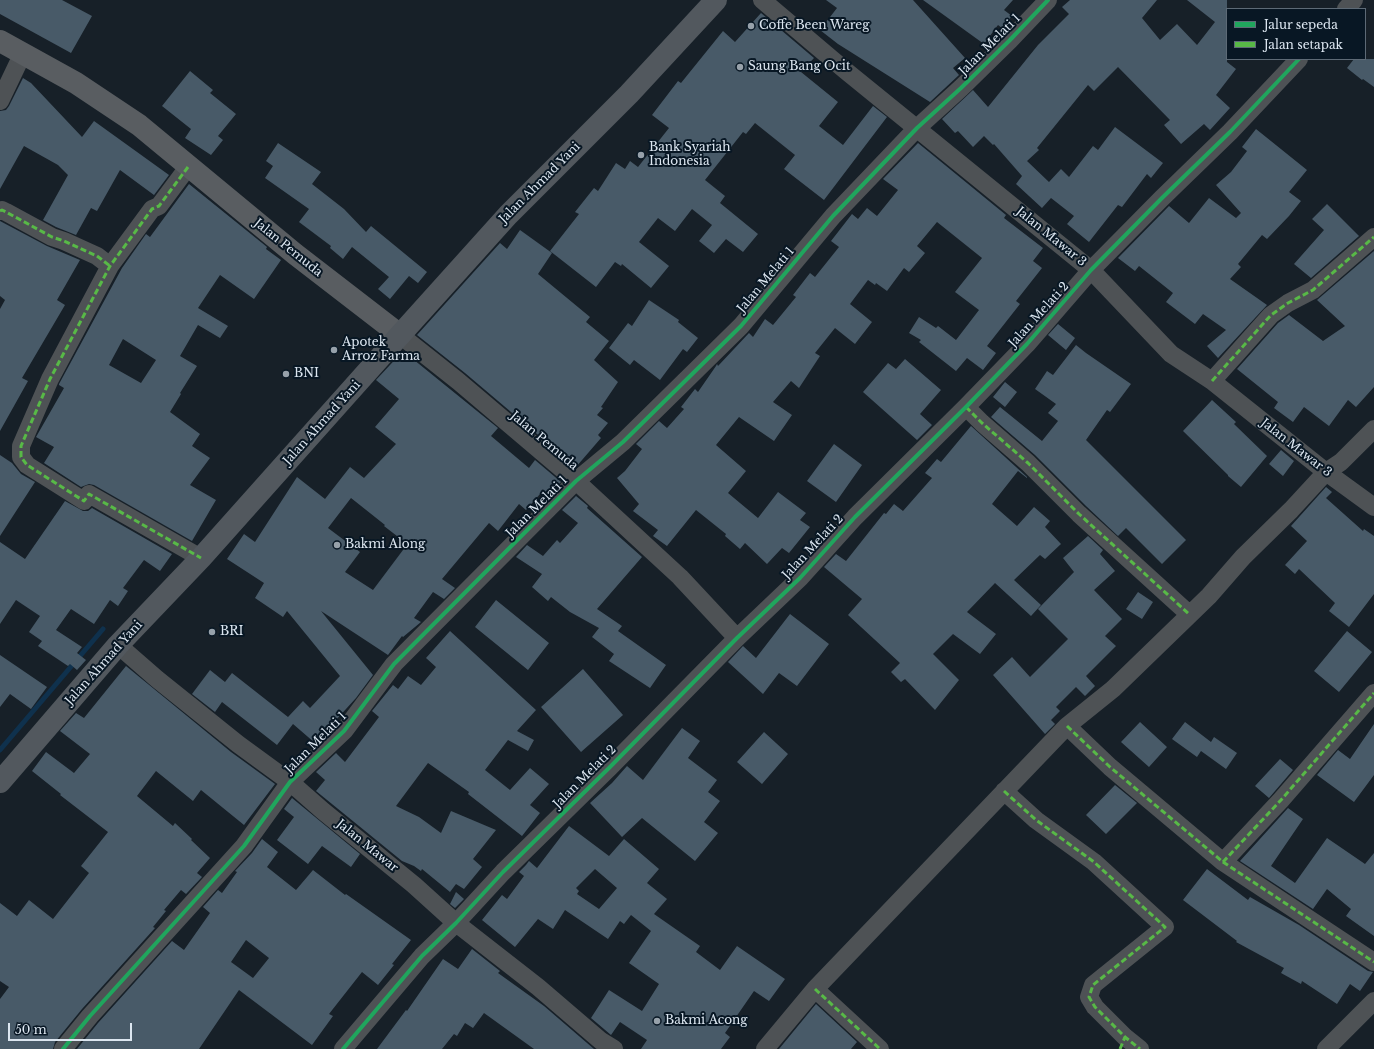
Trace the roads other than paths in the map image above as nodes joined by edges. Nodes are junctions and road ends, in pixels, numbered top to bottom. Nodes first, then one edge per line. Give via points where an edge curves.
1 (716, 0) edge
2 (762, 0) edge
3 (1048, 0) edge
4 (1354, 0) edge
5 (1347, 8) edge
6 (0, 41) edge
7 (23, 54) junction
8 (1298, 60) edge
9 (0, 101) edge
10 (918, 128) junction
11 (188, 166) junction
12 (0, 211) edge
13 (1374, 237) edge
14 (110, 266) junction
15 (1091, 270) junction
16 (400, 335) junction
17 (1212, 381) junction
18 (966, 407) junction
19 (1374, 429) edge
20 (1326, 472) junction
21 (576, 481) junction
22 (1374, 506) edge
23 (201, 558) junction
24 (1189, 614) junction
25 (737, 638) junction
26 (118, 645) junction
27 (1374, 692) edge
28 (1067, 726) junction
29 (0, 782) edge
30 (290, 782) junction
31 (1004, 791) junction
32 (1223, 862) junction
33 (456, 923) junction
34 (1374, 962) edge
35 (815, 989) junction
36 (1374, 1001) edge
37 (1122, 1043) edge
38 (63, 1049) edge
39 (342, 1049) edge
40 (614, 1049) edge
41 (765, 1049) edge
42 (880, 1049) edge
43 (1140, 1049) edge
44 (1326, 1049) edge

1 - 16 highway, Jalan Ahmad Yani via 629,94 508,215
2 - 10 street, Jalan Mawar 3
3 - 10 street, Jalan Melati 1
4 - 5 street
6 - 7 street, Jalan Pemuda
7 - 9 street
7 - 11 street, Jalan Pemuda via 76,83 139,125
8 - 15 street, Jalan Melati 2 via 1230,132
10 - 15 street, Jalan Mawar 3
10 - 21 street, Jalan Melati 1 via 833,216 741,326 623,442
11 - 14 street
11 - 16 street, Jalan Pemuda via 295,254
12 - 14 street via 97,256
13 - 17 street via 1313,290 1271,315
14 - 23 street via 50,379 21,446 21,457 28,465 84,501 89,494
15 - 17 street, Jalan Mawar 3 via 1171,354
15 - 18 street, Jalan Melati 2 via 1027,344
16 - 21 street, Jalan Pemuda
16 - 23 highway, Jalan Ahmad Yani
17 - 20 street, Jalan Mawar 3
18 - 24 street
18 - 25 street, Jalan Melati 2 via 855,517 800,578
19 - 20 street via 1341,462
20 - 22 street, Jalan Mawar 3
20 - 24 street
21 - 25 street, Jalan Pemuda via 680,577
21 - 30 street, Jalan Melati 1 via 394,664 344,731
23 - 26 highway, Jalan Ahmad Yani
24 - 28 street via 1113,689
25 - 33 street, Jalan Melati 2 via 503,872
26 - 29 highway, Jalan Ahmad Yani
26 - 30 street, Jalan Mawar via 238,744
27 - 32 street via 1281,800
28 - 31 street
28 - 32 street via 1110,768
30 - 33 street, Jalan Mawar
30 - 38 street, Jalan Melati 1 via 244,846
31 - 35 street
31 - 37 street via 1036,820 1094,862 1165,927 1093,984 1089,997
32 - 34 street
33 - 39 street, Jalan Melati 2 via 422,956
33 - 40 street, Jalan Mawar
35 - 41 street
35 - 42 street
36 - 44 street
37 - 43 street

